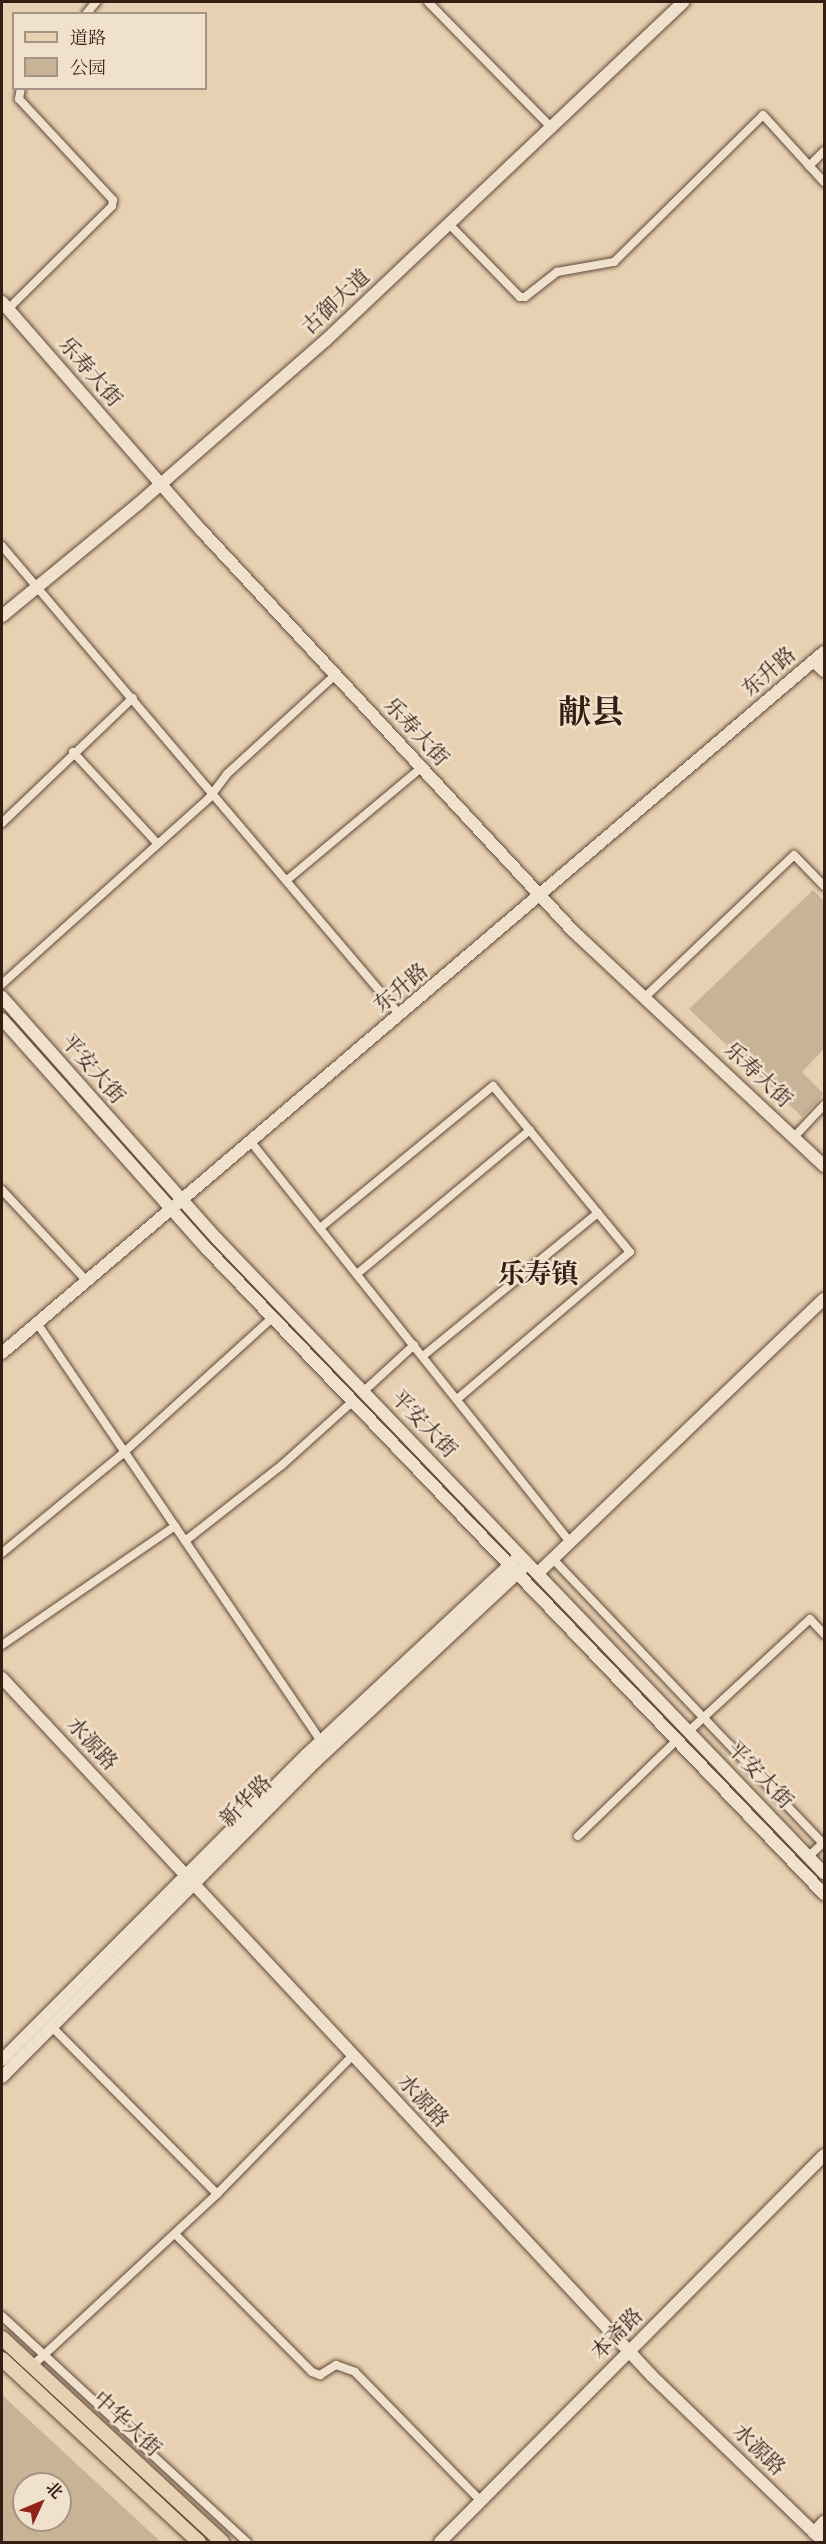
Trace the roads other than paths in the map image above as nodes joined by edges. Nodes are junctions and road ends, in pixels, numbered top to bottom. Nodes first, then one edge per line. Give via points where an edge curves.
1 (428, 2) edge
2 (684, 2) edge
3 (21, 90) edge
4 (551, 127) junction
5 (825, 152) edge
6 (809, 166) junction
7 (825, 182) edge
8 (449, 224) junction
9 (4, 306) edge
10 (161, 484) junction
11 (2, 546) edge
12 (36, 587) junction
13 (2, 616) edge
14 (825, 652) edge
15 (814, 661) junction
16 (825, 671) edge
17 (335, 675) junction
18 (133, 698) junction
19 (74, 752) junction
20 (421, 768) junction
21 (213, 792) junction
22 (2, 823) edge
23 (158, 843) junction
24 (287, 880) junction
25 (825, 886) edge
26 (541, 897) junction
27 (2, 984) edge
28 (2, 997) edge
29 (644, 998) junction
30 (400, 1016) junction
31 (2, 1019) edge
32 (825, 1105) edge
33 (530, 1130) junction
34 (794, 1137) junction
35 (251, 1142) junction
36 (825, 1166) edge
37 (2, 1190) edge
38 (182, 1200) junction
39 (171, 1209) junction
40 (598, 1213) junction
41 (320, 1228) junction
42 (357, 1274) junction
43 (87, 1281) junction
44 (825, 1299) edge
45 (273, 1317) junction
46 (38, 1323) junction
47 (414, 1345) junction
48 (2, 1353) edge
49 (423, 1356) junction
50 (364, 1392) junction
51 (457, 1399) junction
52 (353, 1401) junction
53 (125, 1451) junction
54 (176, 1526) junction
55 (185, 1541) junction
56 (570, 1542) junction
57 (2, 1552) edge
58 (524, 1559) junction
59 (553, 1559) junction
60 (514, 1569) junction
61 (538, 1573) junction
62 (825, 1634) edge
63 (2, 1645) edge
64 (2, 1678) edge
65 (704, 1718) junction
66 (689, 1731) junction
67 (677, 1740) junction
68 (321, 1741) junction
69 (578, 1836) dead end
70 (824, 1843) edge
71 (809, 1856) junction
72 (825, 1873) edge
73 (189, 1879) junction
74 (825, 1894) edge
75 (51, 2026) junction
76 (352, 2056) junction
77 (2, 2060) edge
78 (2, 2077) edge
79 (825, 2155) edge
80 (217, 2194) junction
81 (175, 2234) junction
82 (2, 2316) edge
83 (2, 2338) edge
84 (629, 2352) junction
85 (44, 2356) junction
86 (2, 2359) edge
87 (32, 2366) junction
88 (481, 2501) junction
89 (825, 2522) edge
90 (814, 2533) junction
91 (199, 2542) edge
92 (222, 2542) edge
93 (247, 2542) edge
94 (440, 2542) edge
95 (824, 2542) edge

1 - 4 street
2 - 4 main road, 古御大道
3 - 9 street via 19,99 113,200 112,206
4 - 8 main road, 古御大道
5 - 6 street
6 - 7 street
6 - 8 street via 763,115 614,262 564,270 525,297 520,297
8 - 10 main road, 古御大道 via 326,340
9 - 10 main road, 乐寿大街
10 - 12 main road, 古御大道
10 - 17 main road, 乐寿大街
11 - 12 street
12 - 13 main road, 古御大道
12 - 18 street
14 - 15 main road, 东升路
15 - 16 main road
15 - 26 main road, 东升路
17 - 20 main road, 乐寿大街
17 - 21 street via 227,774
18 - 19 street
18 - 21 street
19 - 22 street
19 - 23 street
20 - 24 street
20 - 26 main road, 乐寿大街
21 - 23 street
21 - 24 street
23 - 27 street
24 - 30 street
25 - 29 street via 794,855
26 - 29 main road, 乐寿大街
26 - 30 main road, 东升路
28 - 38 main road, 平安大街
29 - 34 main road, 乐寿大街
30 - 35 main road, 东升路
31 - 39 main road, 平安大街
32 - 34 street
33 - 40 street
33 - 41 street via 493,1086
33 - 42 street
34 - 36 main road, 乐寿大街
35 - 38 main road, 东升路
35 - 41 street
37 - 43 street
38 - 39 main road, 东升路
38 - 50 main road, 平安大街
39 - 43 main road, 东升路
39 - 45 main road, 平安大街
40 - 49 street
40 - 51 street via 630,1252
41 - 42 street
42 - 47 street
43 - 46 main road, 东升路
44 - 56 main road
45 - 52 main road, 平安大街
45 - 53 street
46 - 48 main road, 东升路
46 - 53 street
47 - 49 street
47 - 50 street
49 - 51 street
50 - 58 main road, 平安大街
51 - 56 street
52 - 55 street via 282,1465
52 - 60 main road, 平安大街
53 - 54 street
53 - 57 street
54 - 55 street
54 - 63 street
55 - 68 street
56 - 59 main road
58 - 60 main road, 新华路
58 - 61 main road, 平安大街
59 - 61 main road
59 - 65 street
60 - 67 main road, 平安大街
60 - 68 main road, 新华路
60 - 73 main road, 新华路
61 - 66 main road, 平安大街
62 - 65 street via 810,1619
64 - 73 main road, 水源路
65 - 66 street
65 - 70 street
66 - 71 main road, 平安大街
67 - 69 street
67 - 74 main road, 平安大街
68 - 73 main road, 新华路
70 - 71 street
71 - 72 main road, 平安大街
73 - 75 main road, 新华路
73 - 76 main road, 水源路
73 - 77 main road, 新华路
75 - 78 main road, 新华路
75 - 80 street
76 - 80 street
76 - 84 main road, 水源路
79 - 84 main road, 本斋路
80 - 81 street
81 - 85 street
81 - 88 street via 312,2372 320,2375 336,2365 355,2372
82 - 85 street
83 - 87 main road, 中华大街
84 - 88 main road, 本斋路
84 - 90 main road, 水源路
85 - 87 street
85 - 93 street
86 - 91 main road, 中华大街
87 - 92 main road, 中华大街
88 - 94 main road, 本斋路
89 - 90 main road
90 - 95 main road, 水源路

